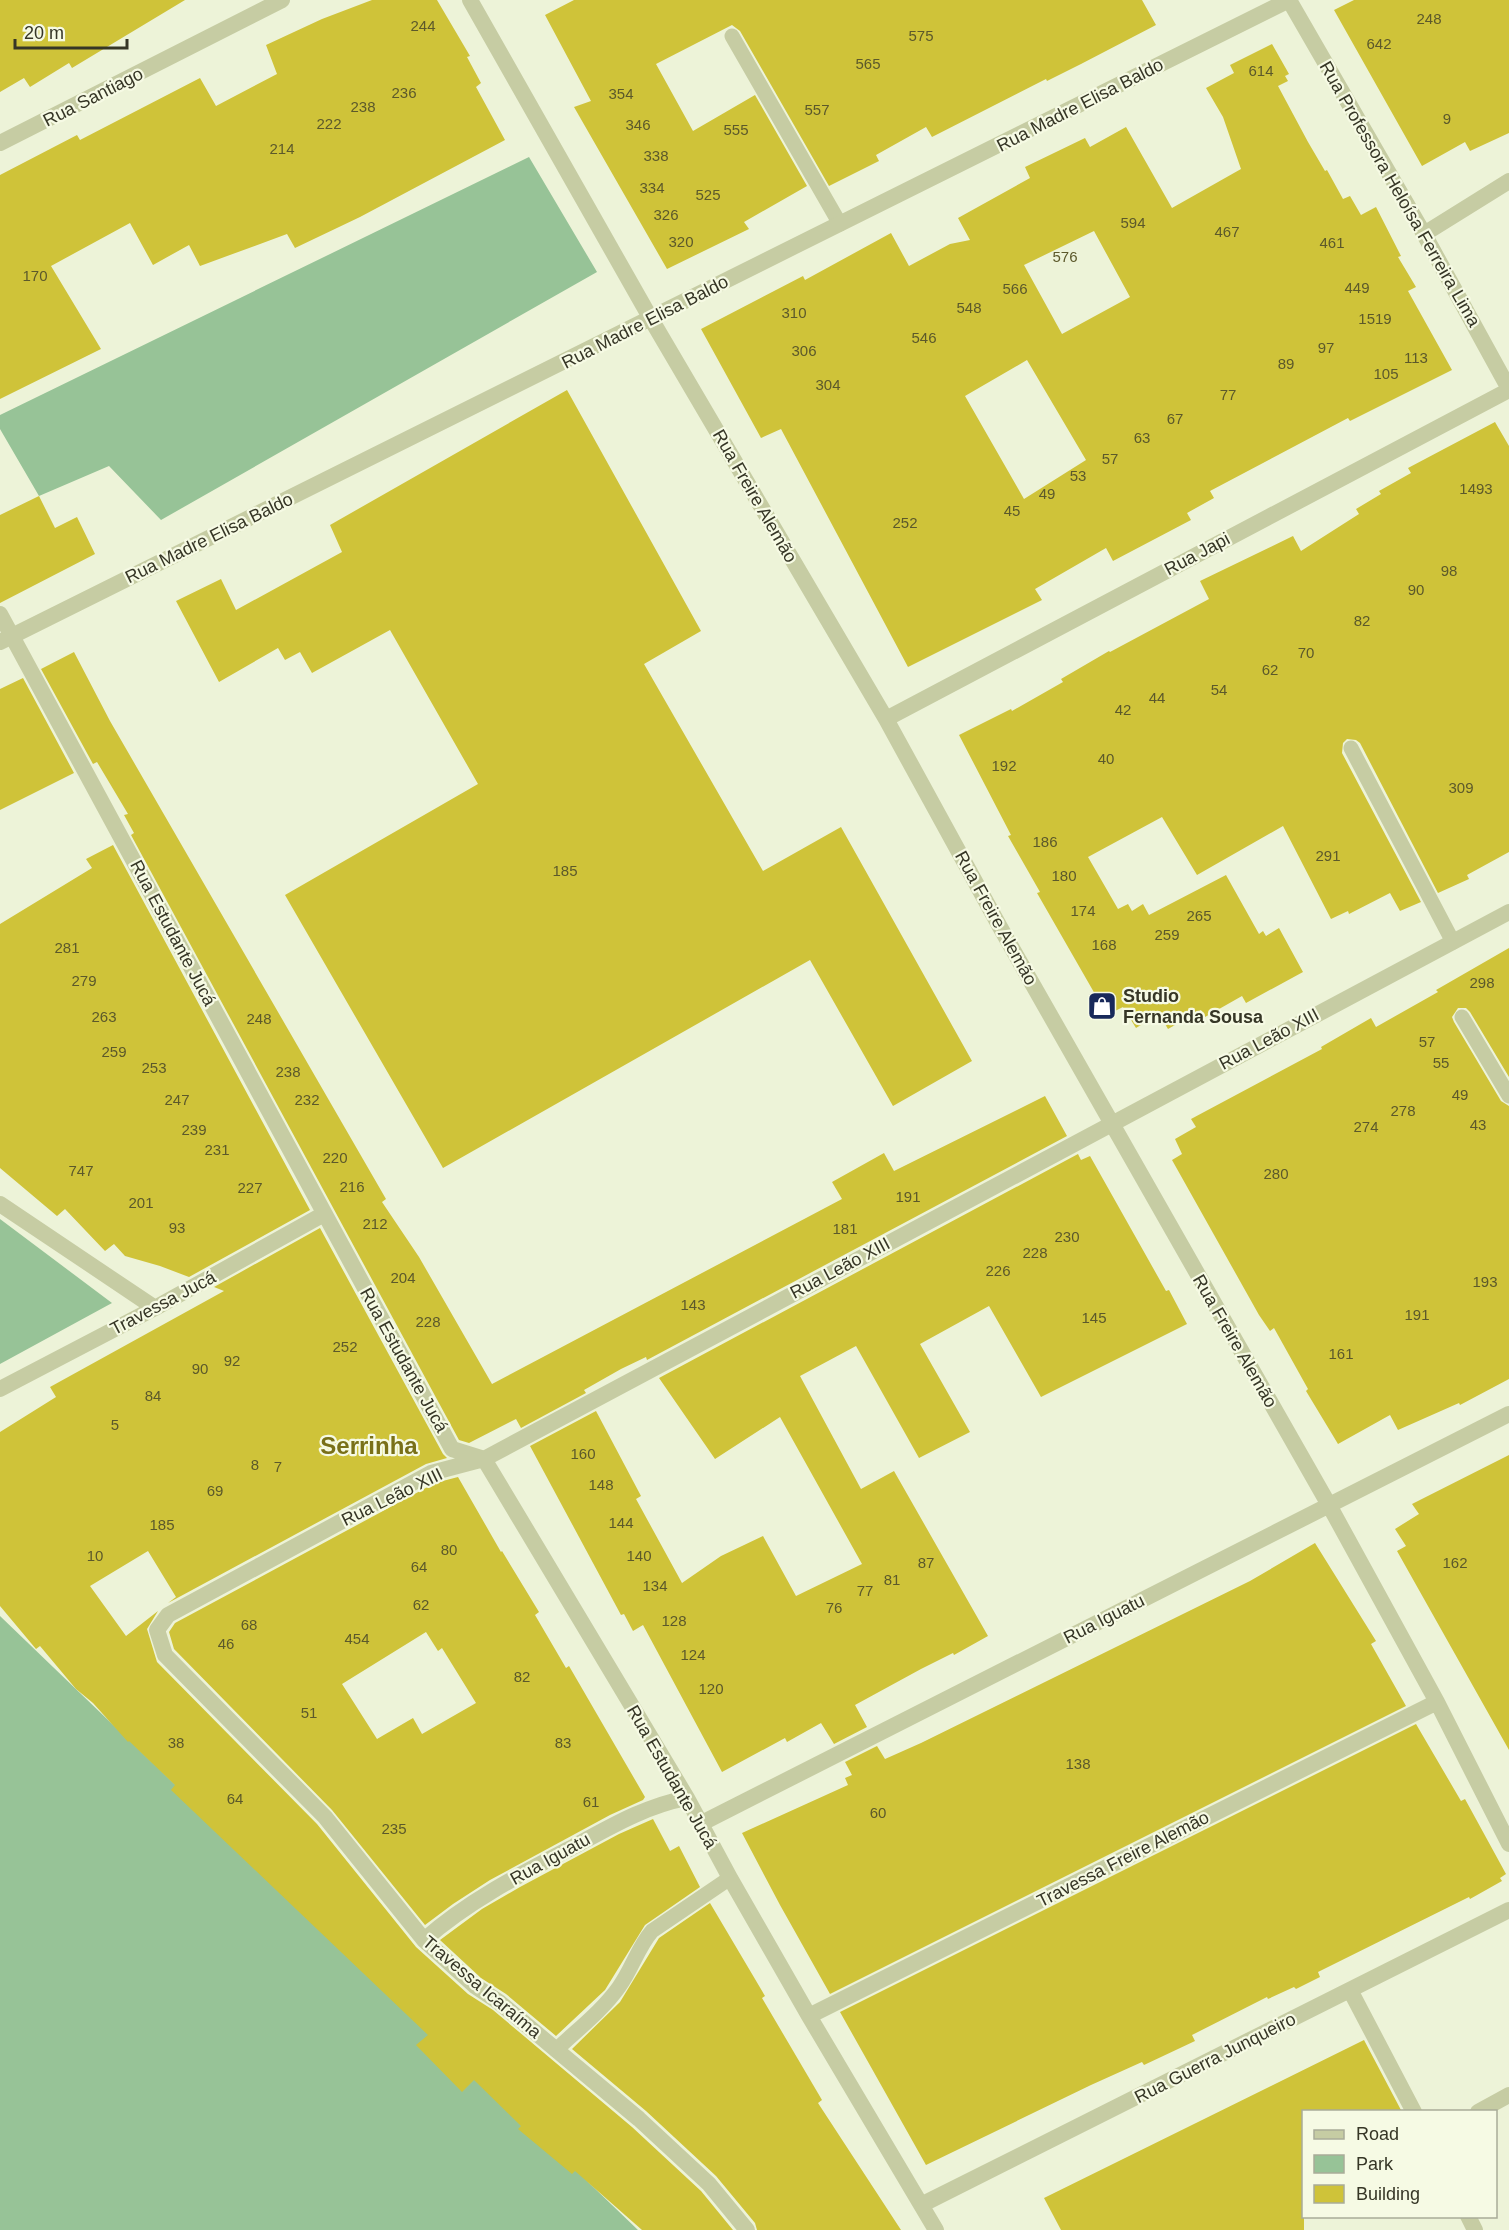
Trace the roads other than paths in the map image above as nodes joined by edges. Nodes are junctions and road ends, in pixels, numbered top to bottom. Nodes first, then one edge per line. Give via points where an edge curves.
1 (282, 0) edge
2 (470, 0) edge
3 (1289, 0) edge
4 (732, 36) dead end
5 (0, 143) edge
6 (1509, 181) edge
7 (840, 224) junction
8 (1424, 234) junction
9 (651, 319) junction
10 (1509, 389) edge
11 (0, 614) edge
12 (7, 639) edge
13 (886, 719) junction
14 (1351, 748) dead end
15 (1509, 912) edge
16 (1453, 942) junction
17 (1462, 1017) dead end
18 (1509, 1096) edge
19 (1111, 1123) junction
20 (0, 1204) edge
21 (324, 1214) junction
22 (155, 1308) junction
23 (0, 1389) edge
24 (1509, 1414) edge
25 (484, 1459) junction
26 (1329, 1505) junction
27 (168, 1615) joint
28 (1437, 1702) junction
29 (687, 1798) junction
30 (700, 1824) junction
31 (1509, 1844) edge
32 (730, 1878) junction
33 (1509, 1910) edge
34 (424, 1940) junction
35 (1350, 1990) junction
36 (809, 2016) junction
37 (556, 2050) junction
38 (1509, 2095) edge
39 (1413, 2110) edge
40 (1482, 2110) edge
41 (921, 2205) junction
42 (747, 2230) edge
43 (936, 2230) edge

1 - 5 street, Rua Santiago
2 - 9 street, Rua Freire Alemão
3 - 7 street, Rua Madre Elisa Baldo
3 - 8 street, Rua Professora Heloísa Ferreira Lima
4 - 7 lane
6 - 8 street
7 - 9 street, Rua Madre Elisa Baldo
8 - 10 street, Rua Professora Heloísa Ferreira Lima
9 - 12 street, Rua Madre Elisa Baldo
9 - 13 street, Rua Freire Alemão
10 - 13 street, Rua Japi
11 - 12 street, Rua Estudante Jucá
12 - 21 street, Rua Estudante Jucá
13 - 19 street, Rua Freire Alemão
14 - 16 lane
15 - 16 street, Rua Leão XIII
16 - 19 street, Rua Leão XIII
17 - 18 lane
19 - 25 street, Rua Leão XIII
19 - 26 street, Rua Freire Alemão
20 - 22 street
21 - 22 street, Travessa Jucá
21 - 25 street, Rua Estudante Jucá via 452,1449
22 - 23 street, Travessa Jucá
24 - 26 street, Rua Iguatu
25 - 27 street, Rua Leão XIII via 431,1473
25 - 29 street, Rua Estudante Jucá
26 - 28 street, Rua Freire Alemão
26 - 30 street, Rua Iguatu
27 - 34 street, Travessa Icaraíma via 157,1630 165,1655 325,1816
28 - 31 street, Rua Freire Alemão
28 - 36 street, Travessa Freire Alemão
29 - 30 street, Rua Estudante Jucá
29 - 34 street, Rua Iguatu via 664,1802 636,1814 521,1875 448,1918
30 - 32 street, Rua Estudante Jucá
32 - 36 street, Rua Estudante Jucá
32 - 37 lane via 652,1931 618,1988
33 - 35 street, Rua Guerra Junqueiro
34 - 37 street, Travessa Icaraíma
35 - 39 street
35 - 41 street, Rua Guerra Junqueiro
36 - 41 street, Rua Estudante Jucá
37 - 42 street, Travessa Icaraíma via 709,2184
38 - 40 street
41 - 43 street, Rua Estudante Jucá

